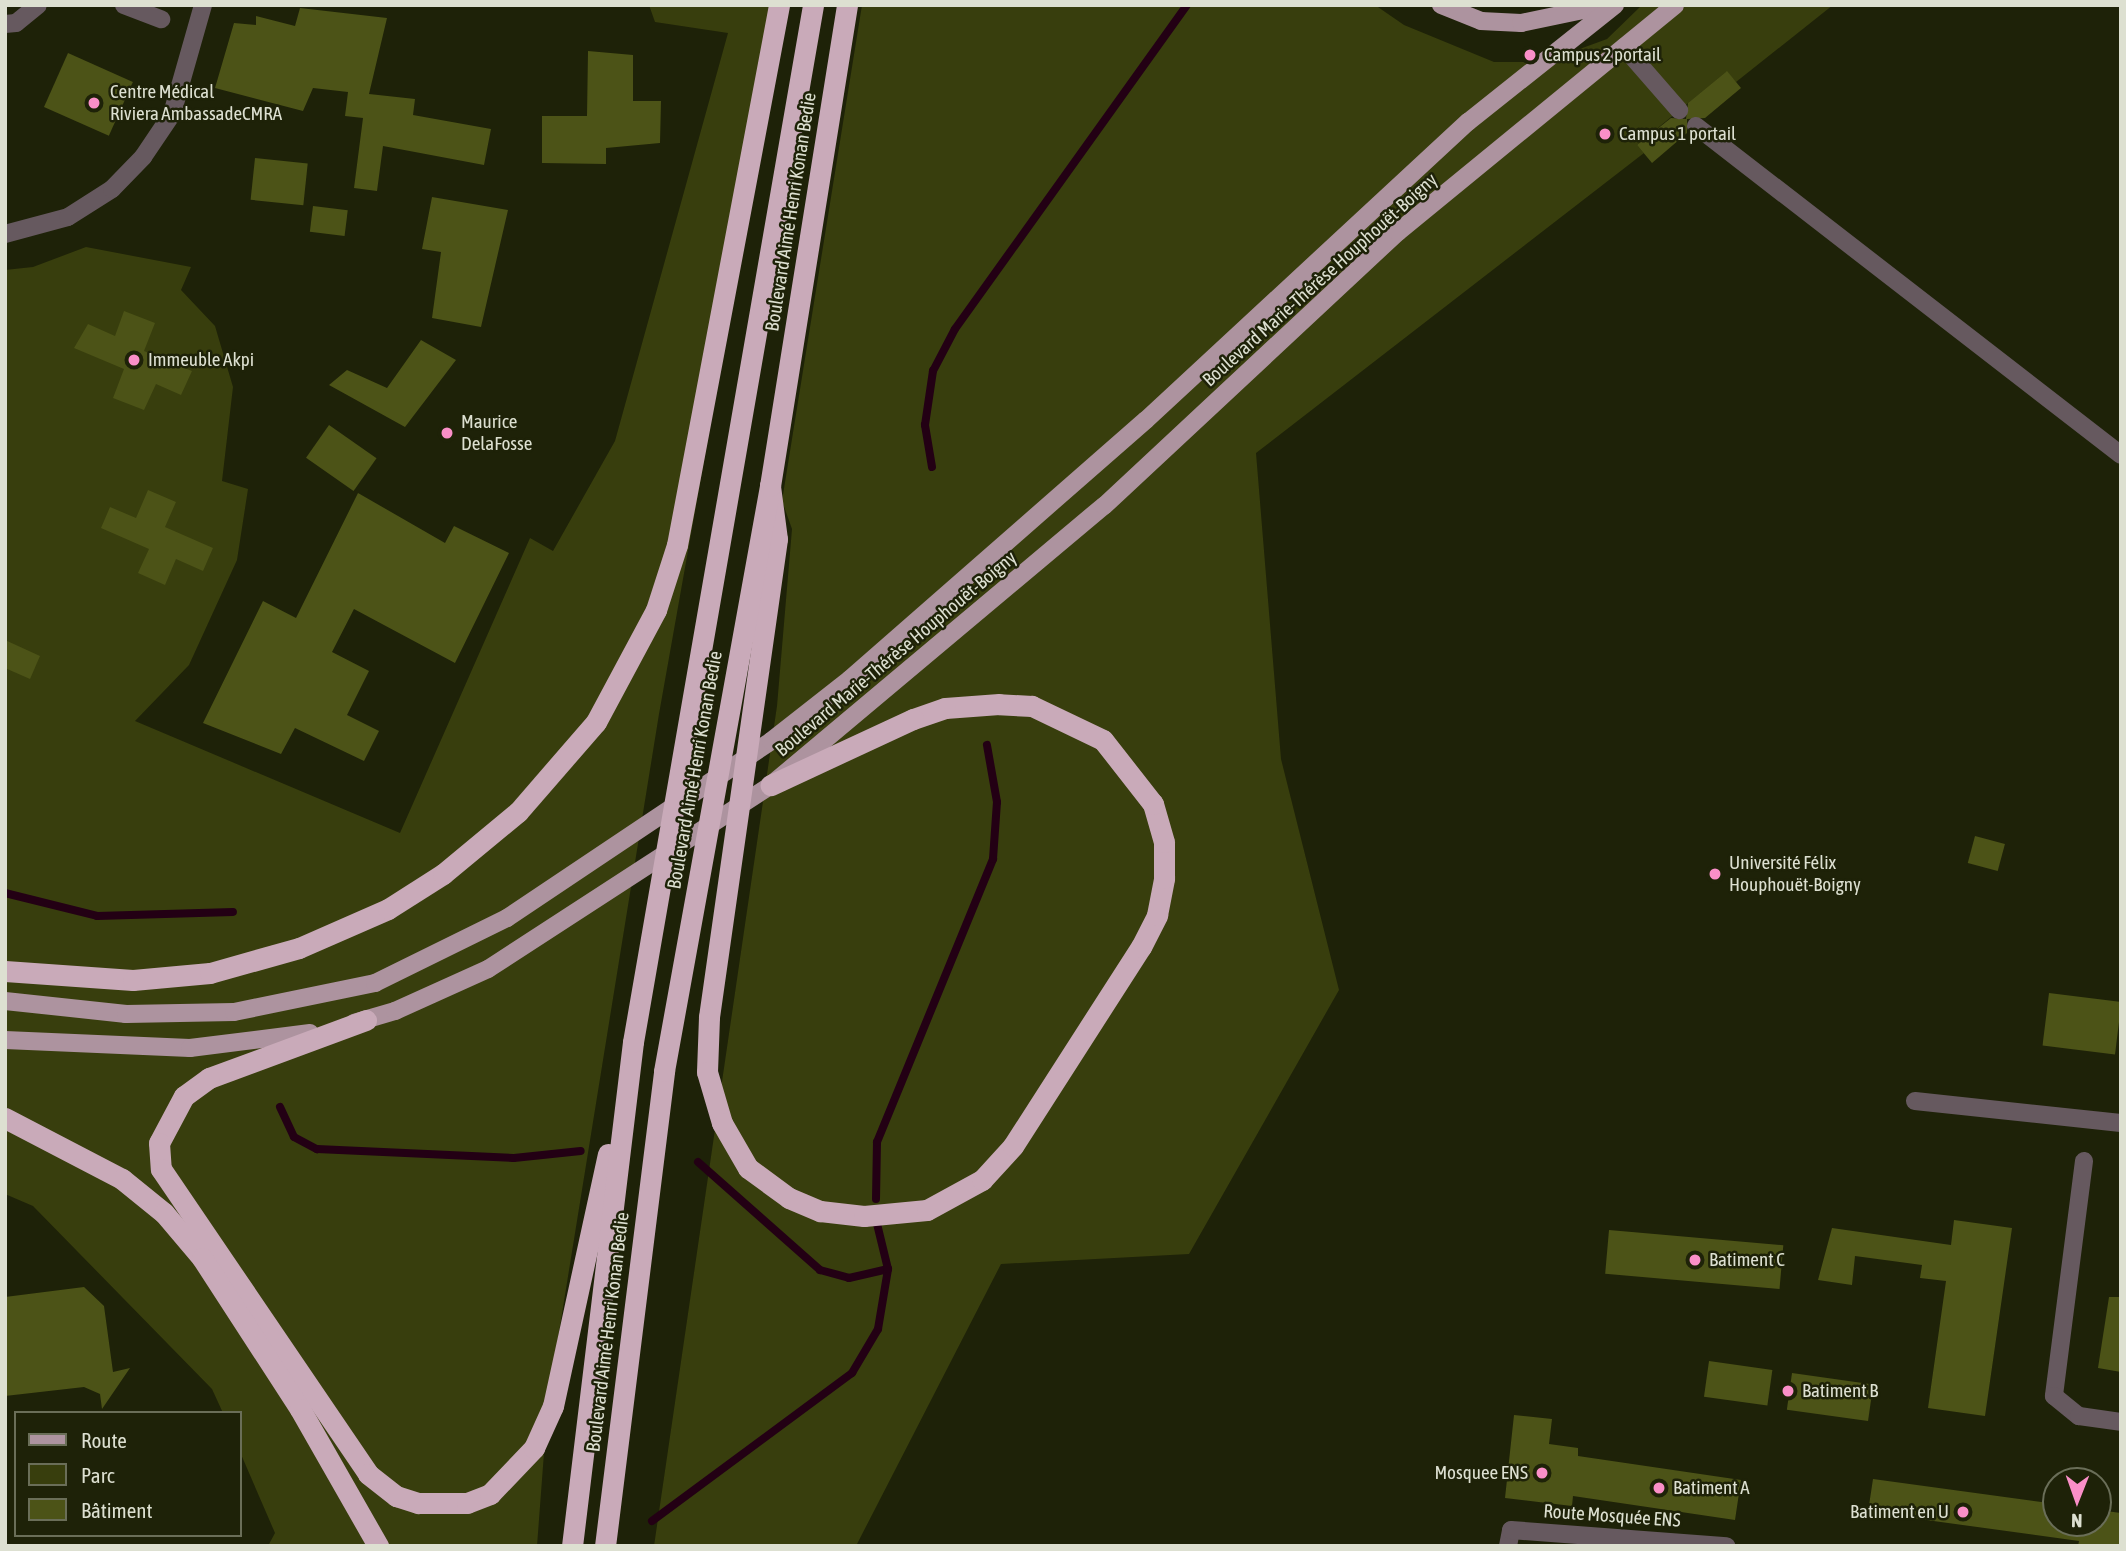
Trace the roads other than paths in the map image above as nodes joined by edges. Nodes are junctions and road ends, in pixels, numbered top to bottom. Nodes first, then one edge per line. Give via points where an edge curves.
1 (38, 5) edge
2 (124, 5) edge
3 (204, 5) edge
4 (779, 5) edge
5 (813, 5) edge
6 (847, 5) edge
7 (1441, 5) edge
8 (1607, 5) edge
9 (1615, 5) edge
10 (1675, 5) edge
11 (162, 19) dead end
12 (5, 24) edge
13 (1625, 47) junction
14 (1679, 110) dead end
15 (1696, 126) dead end
16 (5, 234) edge
17 (2121, 455) edge
18 (770, 486) junction
19 (771, 785) junction
20 (5, 971) edge
21 (5, 1001) edge
22 (366, 1020) junction
23 (5, 1040) edge
24 (633, 1042) junction
25 (1915, 1101) dead end
26 (5, 1118) edge
27 (2121, 1123) edge
28 (2084, 1160) dead end
29 (2121, 1422) edge
30 (378, 1546) edge
31 (572, 1546) edge
32 (605, 1546) edge
33 (1508, 1546) edge
34 (1726, 1546) edge

1 - 12 street via 16,23
2 - 11 street
3 - 16 street via 172,114 143,157 112,189 68,217
4 - 20 highway via 677,545 656,610 596,722 518,812 443,874 388,909 299,948 210,973 134,980
5 - 24 highway, Boulevard Aimé Henri Konan Bedie
6 - 18 highway, Boulevard Aimé Henri Konan Bedie
7 - 8 main road via 1481,21 1521,23
9 - 21 main road, Boulevard Marie-Thérèse Houphouët-Boigny via 1468,122 1146,420 771,741 604,853 433,958 328,996 234,1012 125,1014
10 - 13 main road, Boulevard Marie-Thérèse Houphouët-Boigny
13 - 14 street
13 - 19 main road, Boulevard Marie-Thérèse Houphouët-Boigny via 1398,232 1104,506
15 - 17 street
18 - 19 highway via 778,539 709,1017 707,1072 722,1123 748,1168 789,1198 820,1211 864,1216 927,1210 982,1180 1013,1146 1141,947 1157,915 1164,842 1153,804 1103,740 1032,706 945,708
18 - 32 highway, Boulevard Aimé Henri Konan Bedie via 664,1071
19 - 22 main road, Boulevard Marie-Thérèse Houphouët-Boigny via 591,907 458,984
22 - 23 main road, Boulevard Marie-Thérèse Houphouët-Boigny via 268,1042 190,1048
22 - 24 highway via 242,1064 184,1096 159,1143 161,1169 368,1474 396,1496 442,1505 490,1493 518,1469 553,1406
24 - 31 highway, Boulevard Aimé Henri Konan Bedie
25 - 27 street
26 - 30 highway via 122,1179 164,1213 202,1258 300,1409
28 - 29 street via 2054,1396 2079,1416
33 - 34 street, Route Mosquée ENS via 1511,1530

